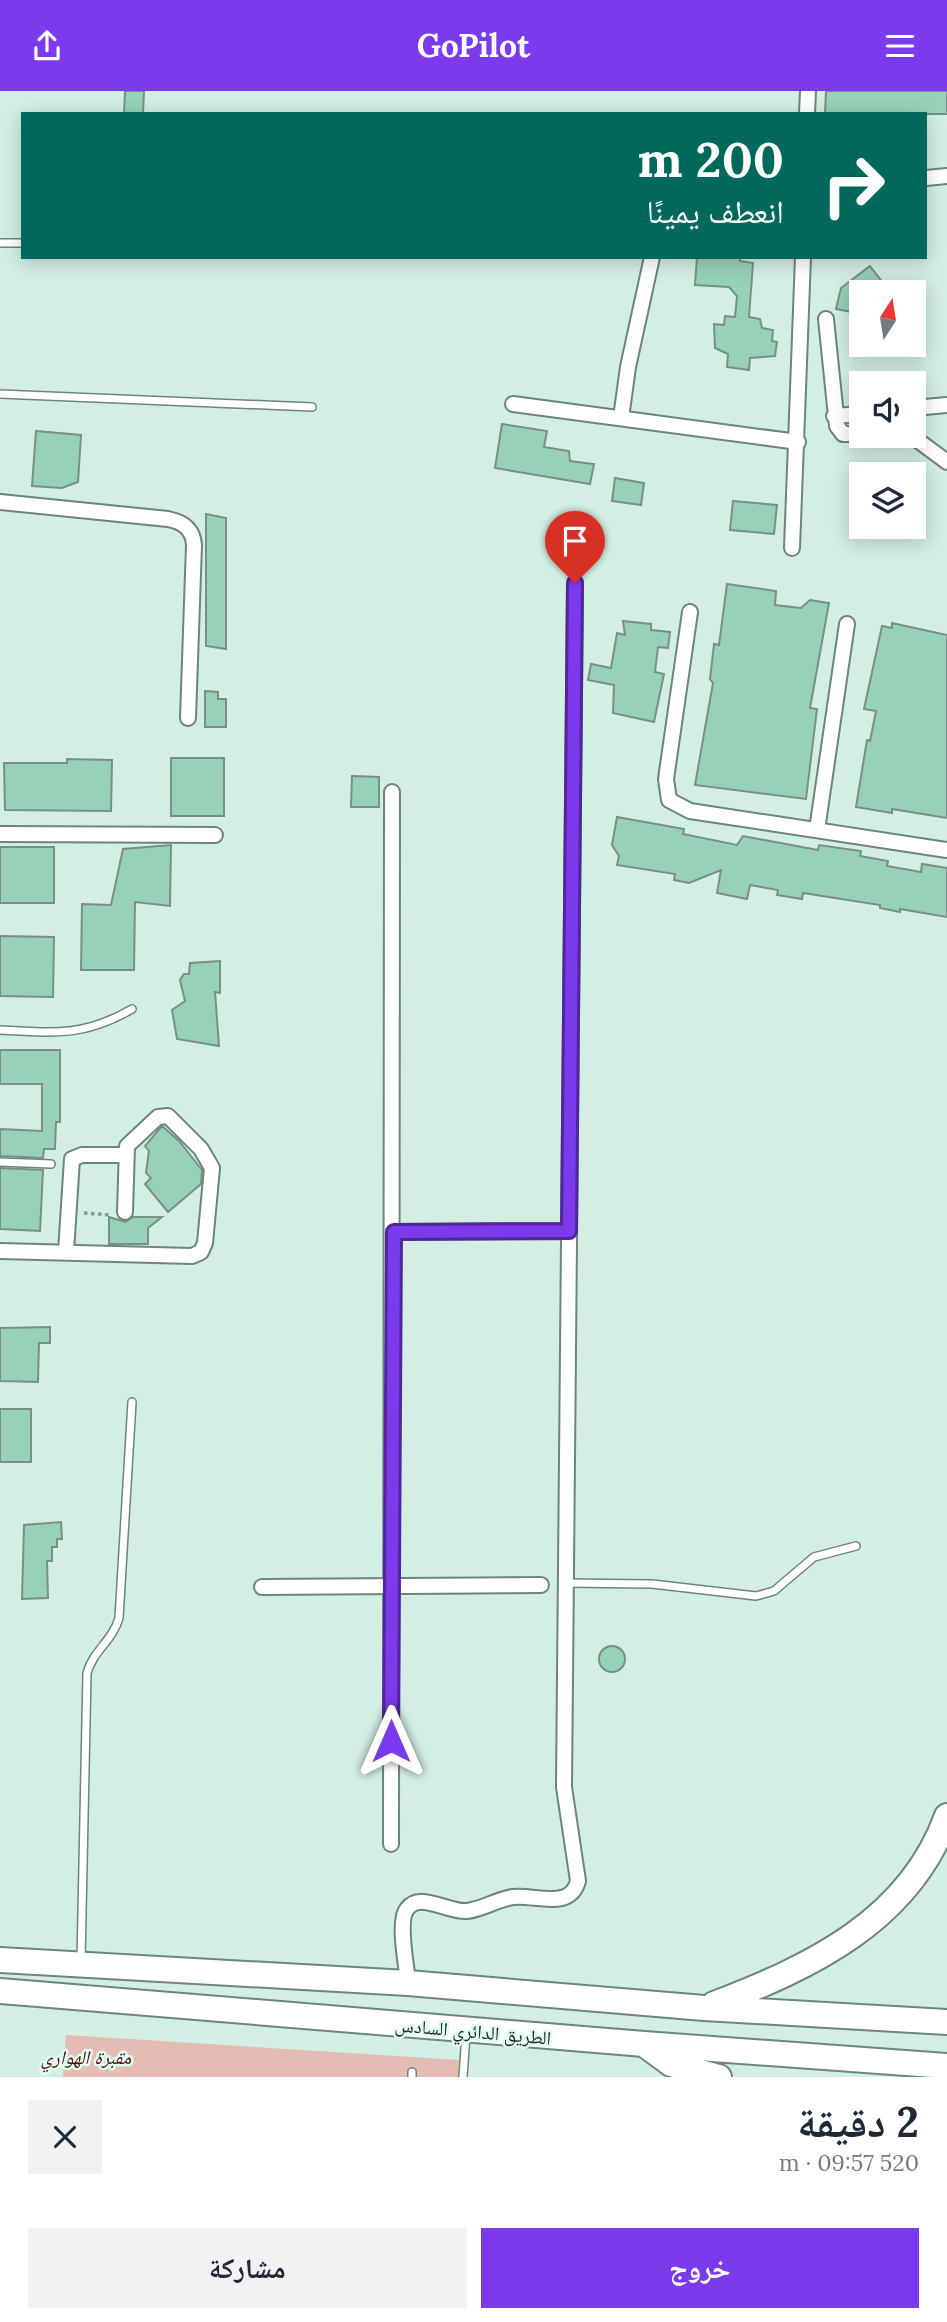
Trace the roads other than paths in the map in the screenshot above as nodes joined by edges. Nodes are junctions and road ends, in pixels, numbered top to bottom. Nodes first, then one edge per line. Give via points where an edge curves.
1 (808, 91) edge
2 (807, 112) edge
3 (947, 176) edge
4 (927, 178) edge
5 (0, 243) edge
6 (21, 243) edge
7 (652, 259) edge
8 (803, 259) edge
9 (826, 319) dead end
10 (0, 394) edge
11 (513, 404) dead end
12 (947, 405) edge
13 (312, 407) dead end
14 (926, 407) edge
15 (849, 415) edge
16 (834, 416) junction
17 (621, 418) junction
18 (849, 434) edge
19 (798, 442) junction
20 (926, 446) edge
21 (947, 462) edge
22 (0, 502) edge
23 (792, 548) dead end
24 (575, 583) dead end
25 (690, 612) dead end
26 (847, 624) dead end
27 (188, 718) dead end
28 (392, 792) dead end
29 (817, 830) junction
30 (0, 834) edge
31 (215, 835) dead end
32 (947, 850) edge
33 (132, 1009) dead end
34 (0, 1031) edge
35 (125, 1155) junction
36 (0, 1162) edge
37 (51, 1164) dead end
38 (125, 1212) road end
39 (569, 1231) junction
40 (394, 1232) junction
41 (0, 1251) edge
42 (66, 1252) junction
43 (132, 1402) dead end
44 (856, 1546) dead end
45 (564, 1583) junction
46 (541, 1585) dead end
47 (262, 1587) dead end
48 (393, 1587) junction
49 (947, 1816) edge
50 (391, 1844) dead end
51 (0, 1960) edge
52 (81, 1966) junction
53 (408, 1983) junction
54 (0, 1991) edge
55 (704, 2008) junction
56 (947, 2022) edge
57 (467, 2030) junction
58 (644, 2045) junction
59 (947, 2066) edge
60 (714, 2076) edge
61 (463, 2077) edge

1 - 2 street
3 - 4 street
5 - 6 lane
7 - 17 street
8 - 19 street
9 - 16 street
10 - 13 lane
11 - 17 street
12 - 14 street
15 - 16 street
16 - 18 street via 838,429
17 - 19 street
19 - 23 street
20 - 21 street
22 - 27 street via 168,519 191,531
24 - 39 street
25 - 29 street via 666,779 669,800 690,811
26 - 29 street
28 - 40 street
29 - 32 street
30 - 31 street
33 - 34 lane via 107,1023 66,1033
35 - 38 street
35 - 42 street via 72,1159
35 - 42 street via 129,1142 163,1116 174,1119 201,1149 212,1174 204,1248 192,1256
36 - 37 lane
39 - 40 street
39 - 45 street
40 - 48 street
41 - 42 street
43 - 52 lane via 119,1618 87,1673
44 - 45 lane via 814,1557 774,1591 756,1596 652,1584
45 - 53 street via 564,1787 577,1886 565,1898 515,1897 463,1912 426,1902 412,1904 402,1923
46 - 48 street
47 - 48 street
48 - 50 street
49 - 55 highway via 922,1866 875,1921 809,1964
51 - 52 highway
52 - 53 highway
53 - 55 highway
54 - 57 highway, الطريق الدائري السادس
55 - 56 highway
57 - 58 highway, الطريق الدائري السادس
57 - 61 lane
58 - 59 highway, الطريق الدائري السادس
58 - 60 highway via 671,2064

